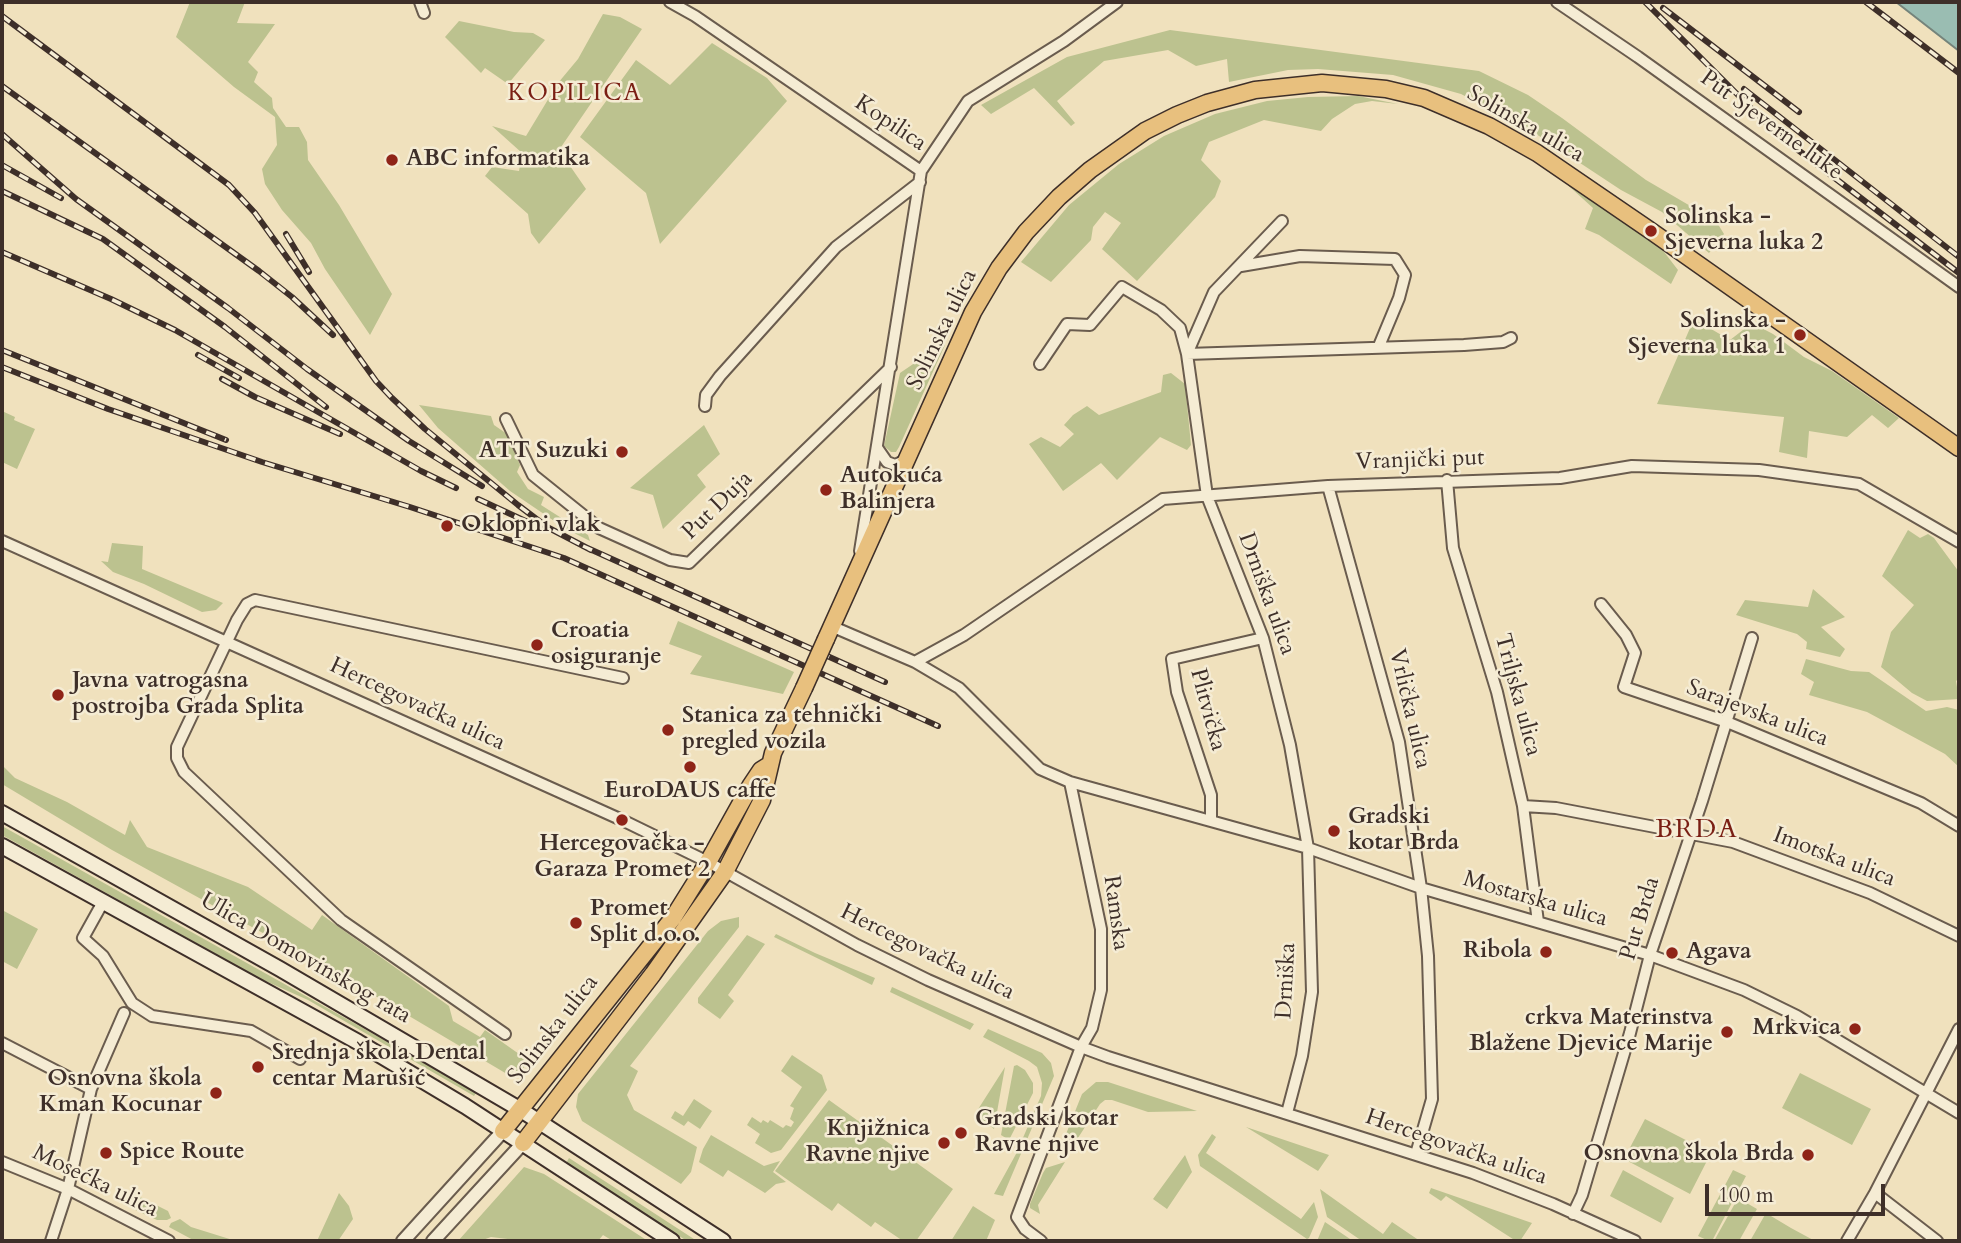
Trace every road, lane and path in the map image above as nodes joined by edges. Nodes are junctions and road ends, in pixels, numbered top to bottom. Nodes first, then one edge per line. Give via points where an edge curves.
1 (670, 2) edge
2 (1117, 2) edge
3 (1557, 2) edge
4 (920, 177) junction
5 (1282, 221) dead end
6 (1241, 266) junction
7 (1959, 287) edge
8 (1511, 338) dead end
9 (1379, 346) junction
10 (1187, 354) junction
11 (1040, 363) dead end
12 (891, 367) junction
13 (705, 405) dead end
14 (506, 419) dead end
15 (1959, 448) edge
16 (878, 449) junction
17 (908, 459) junction
18 (1447, 480) junction
19 (1328, 486) junction
20 (1207, 496) junction
21 (2, 541) edge
22 (1959, 542) edge
23 (857, 570) junction
24 (1601, 604) dead end
25 (829, 633) junction
26 (1263, 638) junction
27 (1752, 638) dead end
28 (226, 641) junction
29 (915, 662) junction
30 (623, 678) dead end
31 (1727, 722) junction
32 (769, 765) junction
33 (1070, 782) junction
34 (1523, 806) junction
35 (2, 813) edge
36 (1211, 821) junction
37 (1959, 826) edge
38 (1690, 833) junction
39 (2, 846) edge
40 (1308, 848) junction
41 (708, 862) junction
42 (725, 872) junction
43 (1421, 888) junction
44 (103, 902) junction
45 (1538, 922) junction
46 (1959, 936) edge
47 (1650, 956) junction
48 (124, 1013) dead end
49 (1959, 1029) edge
50 (505, 1034) dead end
51 (2, 1043) edge
52 (1081, 1047) junction
53 (300, 1059) dead end
54 (90, 1089) junction
55 (1925, 1091) junction
56 (521, 1110) junction
57 (1959, 1113) edge
58 (1287, 1114) junction
59 (539, 1121) junction
60 (503, 1131) junction
61 (523, 1143) junction
62 (1416, 1154) junction
63 (2, 1162) edge
64 (68, 1189) junction
65 (1875, 1193) junction
66 (1573, 1214) junction
67 (51, 1241) edge
68 (169, 1241) edge
69 (404, 1241) edge
70 (433, 1241) edge
71 (672, 1241) edge
72 (723, 1241) edge
73 (1041, 1241) edge
74 (1635, 1241) edge
75 (1847, 1241) edge
76 (1937, 1241) edge

1 - 4 street, Kopilica
2 - 4 street via 968,101
3 - 7 street, Put Sjeverne luke
4 - 12 street, Kopilica
4 - 13 street via 836,247 720,376 706,395
5 - 6 street
6 - 9 street via 1300,256 1395,259 1405,275
6 - 10 street via 1214,292
8 - 9 street via 1464,345
9 - 10 street
10 - 11 street, Drniška ulica via 1180,328 1161,310 1122,287 1090,325 1067,324
10 - 20 street, Drniška ulica
12 - 14 street, Put Duja via 689,563 670,560 593,523 533,475
12 - 16 street, Kopilica
15 - 17 main road, Solinska ulica via 1651,231 1489,125 1424,98 1387,89 1322,83 1255,90 1177,115 1119,148 1059,197 999,268 973,312
16 - 17 street via 895,465
16 - 23 street, Kopilica
17 - 23 main road, Solinska ulica
18 - 19 street, Vranjički put
18 - 22 street, Vranjički put via 1560,478 1632,466 1759,470 1859,484
18 - 34 street, Triljska ulica via 1453,548 1497,692
19 - 20 street, Vranjički put
19 - 43 street, Vrlička ulica via 1399,742
20 - 26 street, Drniška ulica
20 - 29 street, Vranjički put via 1163,499 964,635
21 - 28 street, Hercegovačka ulica
23 - 25 main road, Solinska ulica
24 - 31 street, Sarajevska ulica via 1635,653 1624,687
25 - 29 street, Mostarska ulica
25 - 32 main road, Solinska ulica, bridge
26 - 36 street, Plitvička via 1172,659 1177,692 1211,796
26 - 40 street, Drniška ulica via 1290,745
27 - 31 street, Put Brda
28 - 30 street via 247,604 255,600
28 - 41 street, Hercegovačka ulica
28 - 50 street via 177,747 180,767 341,920
29 - 33 street, Mostarska ulica via 959,688 1040,769
31 - 37 street, Sarajevska ulica via 1921,803
31 - 38 street, Put Brda
32 - 41 main road, Solinska ulica via 751,785
32 - 42 main road, Solinska ulica via 762,800
33 - 36 street, Mostarska ulica
33 - 52 street, Ramska via 1101,929 1101,990 1092,1028
34 - 38 street, Imotska ulica
34 - 45 street, Triljska ulica
35 - 56 main road, Ulica Domovinskog rata
36 - 40 street, Mostarska ulica
38 - 46 street, Imotska ulica via 1732,842 1870,893
38 - 47 street, Put Brda
39 - 44 main road, Ulica Domovinskog rata
40 - 43 street, Mostarska ulica
40 - 58 street, Drniška via 1312,992
41 - 42 street, Hercegovačka ulica
41 - 56 main road, Solinska ulica via 673,918
42 - 52 street, Hercegovačka ulica via 928,980
42 - 59 main road, Solinska ulica via 647,983
43 - 45 street, Mostarska ulica
43 - 62 street, Vrlička ulica via 1432,1100
44 - 53 street via 83,938 103,956 132,1003 152,1016 251,1031
44 - 60 main road, Ulica Domovinskog rata via 358,1042
45 - 47 street, Mostarska ulica
47 - 55 street, Mostarska ulica via 1772,1003
47 - 66 street, Put Brda
48 - 54 street
49 - 55 street
51 - 54 street
52 - 58 street, Hercegovačka ulica
52 - 73 street, Ramska via 1017,1217
54 - 64 street
55 - 57 street, Mostarska ulica
55 - 65 street
56 - 59 main road, Ulica Domovinskog rata
56 - 60 main road, Solinska ulica
58 - 62 street, Hercegovačka ulica
59 - 61 main road, Solinska ulica
59 - 72 main road, Ulica Domovinskog rata
60 - 61 main road, Ulica Domovinskog rata
60 - 69 street, Solinska ulica
61 - 70 street, Solinska ulica
61 - 71 main road, Ulica Domovinskog rata
62 - 66 street, Hercegovačka ulica
63 - 64 street, Mosećka ulica
64 - 67 street
64 - 68 street, Mosećka ulica
65 - 75 street
65 - 76 street
66 - 74 street, Hercegovačka ulica

